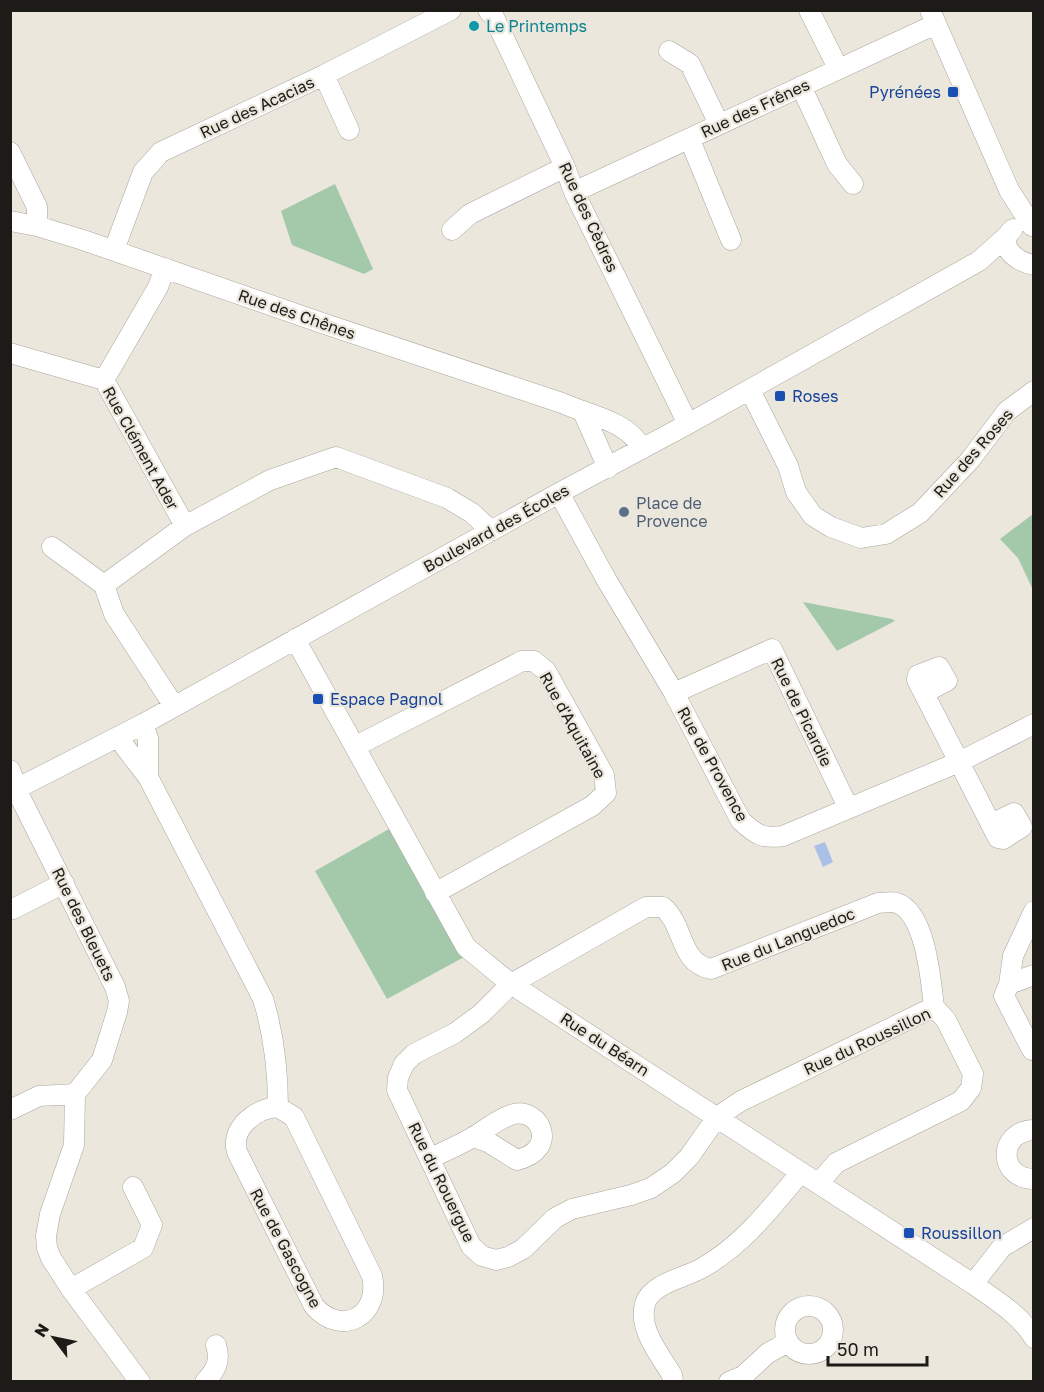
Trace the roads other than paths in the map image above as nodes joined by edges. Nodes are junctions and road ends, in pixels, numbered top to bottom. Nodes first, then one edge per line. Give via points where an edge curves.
1 (451, 10) edge
2 (809, 10) edge
3 (497, 13) edge
4 (933, 17) edge
5 (669, 51) dead end
6 (838, 68) junction
7 (324, 75) junction
8 (801, 86) junction
9 (719, 124) junction
10 (349, 130) dead end
11 (690, 140) junction
12 (10, 152) edge
13 (565, 167) junction
14 (852, 184) dead end
15 (25, 185) junction
16 (1009, 190) junction
17 (574, 192) junction
18 (13, 221) edge
19 (37, 226) junction
20 (1033, 226) edge
21 (452, 230) dead end
22 (1008, 234) junction
23 (731, 240) dead end
24 (114, 250) junction
25 (1014, 257) junction
26 (979, 261) junction
27 (1034, 265) edge
28 (165, 268) junction
29 (11, 354) edge
30 (104, 380) junction
31 (750, 390) junction
32 (1034, 391) edge
33 (583, 412) junction
34 (688, 424) junction
35 (642, 449) junction
36 (608, 468) junction
37 (559, 493) junction
38 (185, 526) junction
39 (491, 531) junction
40 (52, 547) dead end
41 (104, 585) junction
42 (295, 639) junction
43 (674, 693) junction
44 (924, 693) dead end
45 (174, 706) junction
46 (143, 724) junction
47 (1034, 724) edge
48 (119, 736) junction
49 (356, 746) junction
50 (959, 762) junction
51 (10, 770) edge
52 (148, 777) junction
53 (14, 791) edge
54 (848, 807) junction
55 (991, 825) dead end
56 (64, 883) junction
57 (435, 893) junction
58 (10, 908) edge
59 (1034, 911) edge
60 (1034, 975) edge
61 (511, 984) junction
62 (1009, 984) junction
63 (934, 1007) junction
64 (1032, 1050) dead end
65 (75, 1094) junction
66 (278, 1107) junction
67 (10, 1110) edge
68 (717, 1117) junction
69 (1034, 1130) edge
70 (473, 1137) dead end
71 (431, 1158) junction
72 (801, 1172) junction
73 (1034, 1179) edge
74 (819, 1183) junction
75 (133, 1188) dead end
76 (1034, 1228) edge
77 (973, 1284) junction
78 (71, 1289) junction
79 (1034, 1338) edge
80 (788, 1342) dead end
81 (216, 1345) dead end
82 (140, 1382) edge
83 (205, 1382) edge
84 (673, 1382) edge
85 (729, 1382) edge

1 - 7 street, Rue des Acacias
2 - 6 street
3 - 13 street, Rue des Cèdres
4 - 6 street, Rue des Frênes
4 - 16 street
5 - 9 street via 690,64
6 - 8 street, Rue des Frênes
7 - 10 street
7 - 24 street, Rue des Acacias via 161,152 143,172
8 - 9 street, Rue des Frênes
8 - 14 street via 837,164
9 - 11 street, Rue des Frênes
11 - 17 street, Rue des Frênes
11 - 23 street
12 - 15 street
13 - 17 street, Rue des Cèdres
13 - 21 street via 470,213
15 - 18 street via 25,201
15 - 19 street via 37,207
16 - 20 street
16 - 22 street
17 - 34 street, Rue des Cèdres
18 - 19 street, Rue des Chênes
19 - 24 street, Rue des Chênes
20 - 22 street via 1019,225
22 - 25 street via 1007,248
22 - 26 street, Boulevard des Écoles
24 - 28 street, Rue des Chênes
25 - 26 street, Boulevard des Écoles
25 - 27 street
26 - 31 street, Boulevard des Écoles
28 - 30 street
28 - 33 street, Rue des Chênes
29 - 30 street
30 - 38 street, Rue Clément Ader
31 - 32 street, Rue des Roses via 788,466 796,492 813,516 861,538 886,534 920,513 970,460 1007,411
31 - 34 street, Boulevard des Écoles
33 - 35 street, Rue des Chênes via 631,434
33 - 36 street
34 - 35 street, Boulevard des Écoles
35 - 36 street, Boulevard des Écoles
36 - 37 street, Boulevard des Écoles
37 - 39 street, Boulevard des Écoles
37 - 43 street, Rue de Provence
38 - 39 street via 270,480 336,457 447,498
38 - 41 street, Rue Clément Ader
39 - 42 street, Boulevard des Écoles
40 - 41 street
41 - 45 street via 114,614
42 - 45 street, Boulevard des Écoles
42 - 49 street, Rue du Béarn
43 - 54 street, Rue de Provence via 741,821 754,832 767,838 783,836
43 - 54 street, Rue de Picardie via 772,649
44 - 50 street
45 - 46 street, Boulevard des Écoles
46 - 48 street, Boulevard des Écoles
46 - 52 street via 148,738
47 - 50 street, Rue de Provence
48 - 52 street
48 - 53 street, Boulevard des Écoles
49 - 57 street, Rue du Béarn
49 - 57 street, Rue d'Aquitaine via 522,661 534,661 546,671 604,775 606,793 592,806
50 - 54 street, Rue de Provence
50 - 55 street
51 - 53 street, Rue des Bleuets
52 - 66 street via 263,999 275,1048
53 - 56 street, Rue des Bleuets
56 - 58 street
56 - 65 street, Rue des Bleuets via 119,1001 102,1060
57 - 61 street, Rue du Béarn via 466,947
59 - 62 street via 1013,956
60 - 62 street
61 - 63 street, Rue du Languedoc via 646,907 663,907 672,915 691,959 699,967 711,969 878,903 897,903 910,913 926,945
61 - 68 street, Rue du Béarn
61 - 71 street, Rue du Rouergue via 481,1014 404,1064 397,1090
62 - 64 street via 1004,996
63 - 68 street, Rue du Roussillon via 741,1101
63 - 74 street, Rue du Roussillon via 946,1020 973,1074 971,1088 961,1101 836,1163
65 - 67 street via 39,1096
65 - 78 street via 74,1145 46,1236 51,1258
66 - 66 street, Rue de Gascogne via 264,1110 243,1125 236,1138 237,1152 314,1306 334,1321 351,1320 360,1316 372,1301 372,1276 294,1117
68 - 71 street, Rue du Rouergue via 689,1157 651,1188 572,1209 555,1218 523,1248 496,1260 482,1256 471,1246
68 - 72 street, Rue du Béarn
69 - 73 street via 1015,1136 1006,1154 1014,1173
70 - 71 street
72 - 74 street, Rue du Béarn
72 - 84 street via 742,1240 702,1268 656,1290 645,1301 642,1317
74 - 77 street, Rue du Béarn
75 - 78 street via 152,1225 143,1248
76 - 77 street via 1002,1247
77 - 79 street, Rue du Béarn via 1007,1308
78 - 82 street
80 - 85 street
81 - 83 street via 219,1362

